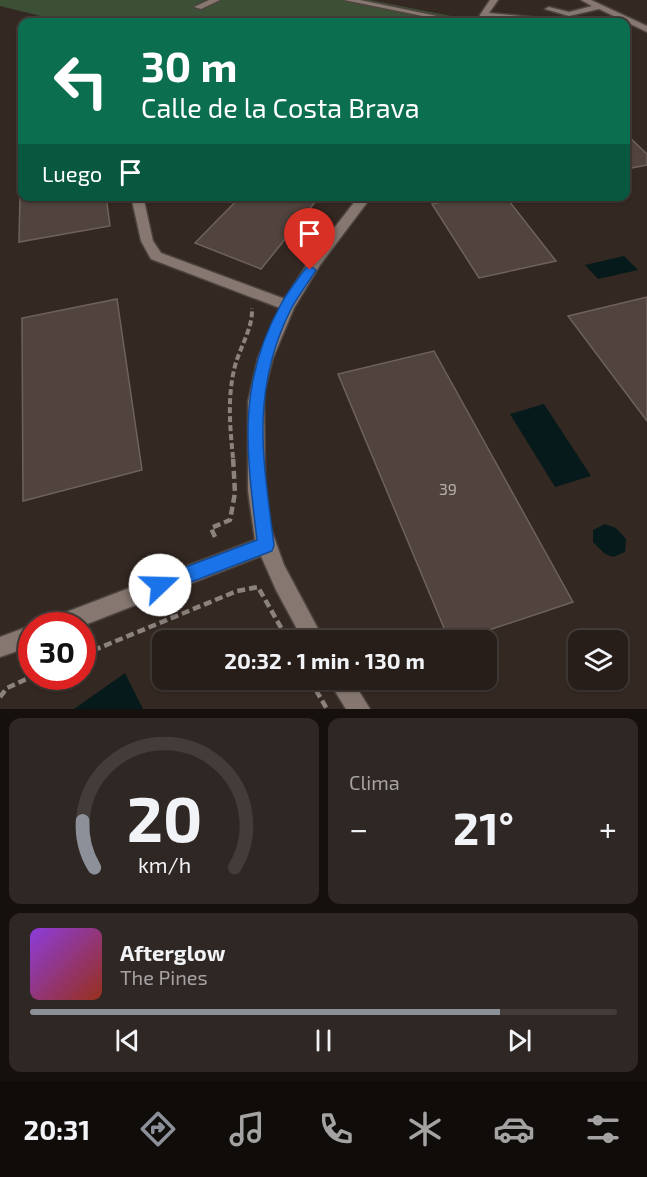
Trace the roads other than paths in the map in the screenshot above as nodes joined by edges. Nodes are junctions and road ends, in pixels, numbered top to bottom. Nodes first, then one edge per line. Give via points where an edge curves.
1 (216, 0) edge
2 (348, 0) edge
3 (494, 0) edge
4 (585, 0) edge
5 (600, 3) edge
6 (198, 7) dead end
7 (549, 9) dead end
8 (485, 12) edge
9 (441, 18) edge
10 (530, 18) edge
11 (627, 18) edge
12 (630, 20) edge
13 (647, 22) edge
14 (647, 29) edge
15 (138, 201) edge
16 (362, 201) edge
17 (286, 305) junction
18 (266, 545) junction
19 (92, 612) edge
20 (308, 630) edge
21 (18, 640) edge
22 (0, 647) edge
23 (346, 690) edge
24 (359, 709) edge

1 - 6 street
2 - 9 street
3 - 8 street
4 - 5 street
5 - 7 street via 569,14
5 - 11 street
5 - 13 street
8 - 10 street
12 - 14 street
15 - 17 street via 147,241 156,256
16 - 17 street
17 - 18 street via 257,386 256,466
18 - 19 street
18 - 20 street
21 - 22 street
23 - 24 street

